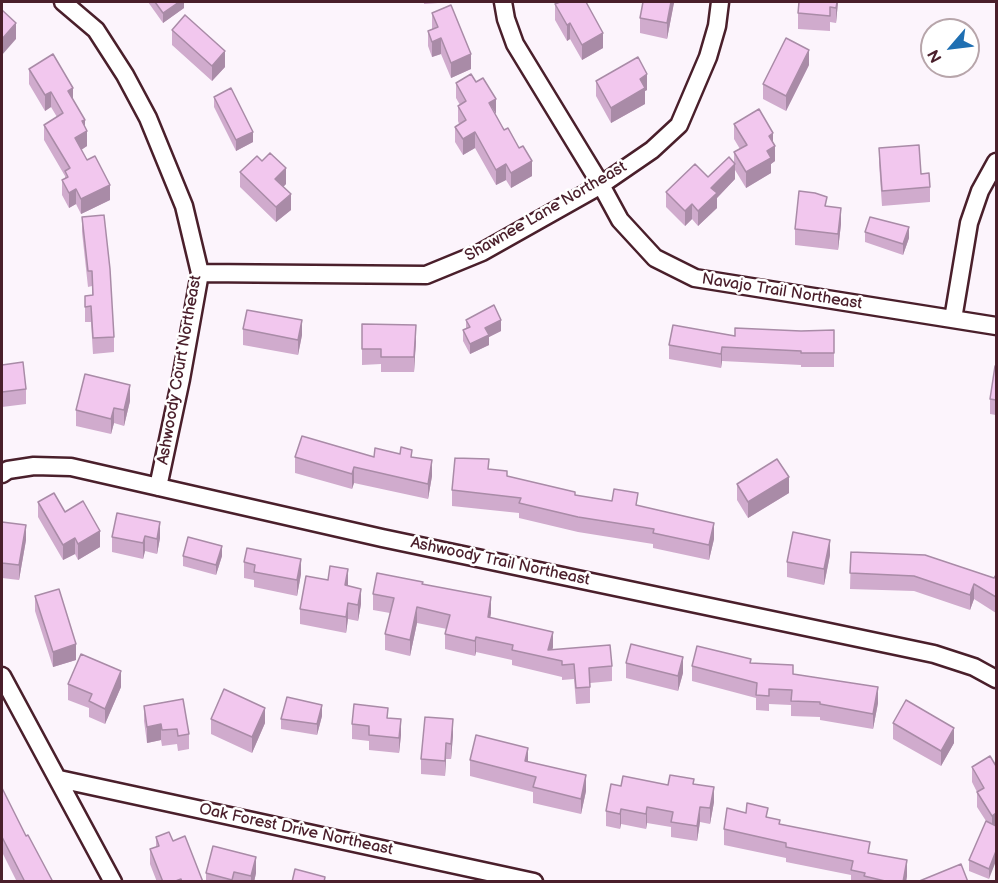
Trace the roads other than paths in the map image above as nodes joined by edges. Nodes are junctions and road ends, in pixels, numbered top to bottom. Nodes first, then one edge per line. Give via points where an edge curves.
1 (63, 2) edge
2 (503, 2) edge
3 (720, 2) edge
4 (996, 162) edge
5 (601, 185) junction
6 (200, 273) junction
7 (953, 319) junction
8 (996, 326) edge
9 (2, 474) edge
10 (158, 488) junction
11 (2, 676) edge
12 (996, 679) edge
13 (59, 779) junction
14 (113, 882) edge
15 (534, 882) edge

1 - 6 street, Ashwoody Court Northeast via 96,30 148,118 184,206
2 - 5 street, Navajo Trail Northeast via 515,44
3 - 5 street, Shawnee Lane Northeast via 708,57 679,125 652,150
4 - 7 street via 969,223
5 - 6 street, Shawnee Lane Northeast via 482,252 426,275
5 - 7 street, Navajo Trail Northeast via 620,220 655,258 694,278
6 - 10 street, Ashwoody Court Northeast
7 - 8 street, Navajo Trail Northeast
9 - 10 street, Ashwoody Trail Northeast via 34,466 71,467
10 - 12 street, Ashwoody Trail Northeast via 934,654
11 - 13 street
13 - 14 street
13 - 15 street, Oak Forest Drive Northeast

